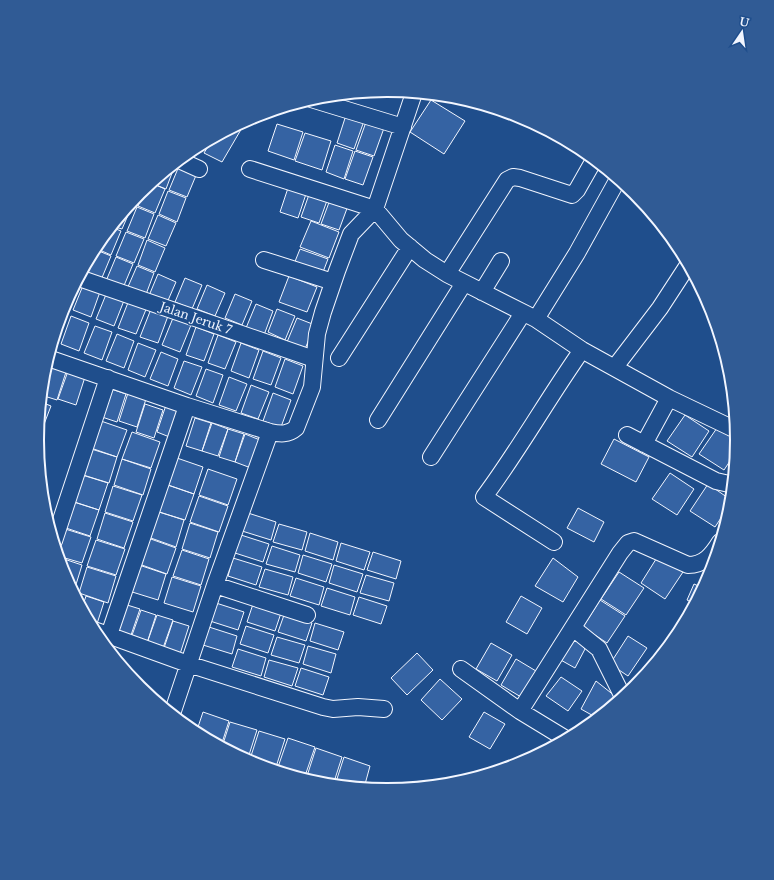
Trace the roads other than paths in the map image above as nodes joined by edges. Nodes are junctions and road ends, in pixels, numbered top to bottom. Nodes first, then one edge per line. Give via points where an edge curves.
1 (412, 98) edge
2 (325, 103) edge
3 (403, 127) junction
4 (185, 163) edge
5 (591, 165) edge
6 (200, 169) dead end
7 (250, 169) dead end
8 (615, 184) edge
9 (379, 214) junction
10 (405, 244) junction
11 (264, 260) dead end
12 (501, 261) dead end
13 (685, 270) edge
14 (447, 274) junction
15 (83, 280) edge
16 (333, 282) junction
17 (464, 283) junction
18 (482, 292) junction
19 (529, 316) junction
20 (582, 350) junction
21 (339, 358) dead end
22 (314, 359) junction
23 (54, 360) edge
24 (615, 367) junction
25 (108, 378) junction
26 (669, 398) junction
27 (187, 406) junction
28 (378, 420) dead end
29 (729, 427) edge
30 (270, 432) junction
31 (627, 435) dead end
32 (644, 444) junction
33 (431, 456) dead end
34 (727, 484) edge
35 (57, 532) edge
36 (554, 542) dead end
37 (709, 557) edge
38 (215, 585) junction
39 (307, 615) dead end
40 (573, 628) junction
41 (104, 633) edge
42 (109, 635) junction
43 (188, 664) junction
44 (461, 669) dead end
45 (620, 692) edge
46 (174, 709) edge
47 (384, 709) dead end
48 (520, 711) junction
49 (560, 736) edge

1 - 3 street
2 - 3 street
3 - 9 street
4 - 6 street
5 - 14 street via 572,195 520,178 512,177 507,180
7 - 9 street
8 - 19 street via 577,253
9 - 10 street
9 - 16 street via 351,234
10 - 14 street
10 - 21 street
11 - 16 street
12 - 18 street
13 - 24 street via 660,308
14 - 17 street
15 - 22 street, Jalan Jeruk 7
16 - 22 street via 323,312
17 - 18 street
17 - 28 street
18 - 19 street
19 - 20 street
19 - 33 street
20 - 24 street
20 - 36 street via 484,497
22 - 30 street via 312,387 296,428 285,433
23 - 25 street
24 - 26 street
25 - 27 street
25 - 35 street
26 - 29 street
26 - 32 street
27 - 30 street
27 - 42 street
30 - 38 street
31 - 32 street
32 - 34 street via 716,481
37 - 40 street via 695,565 688,565 631,541 620,553
38 - 39 street
38 - 43 street
40 - 45 street via 599,650
40 - 48 street
41 - 42 street
42 - 43 street
43 - 46 street
43 - 47 street via 323,707
44 - 48 street
48 - 49 street

